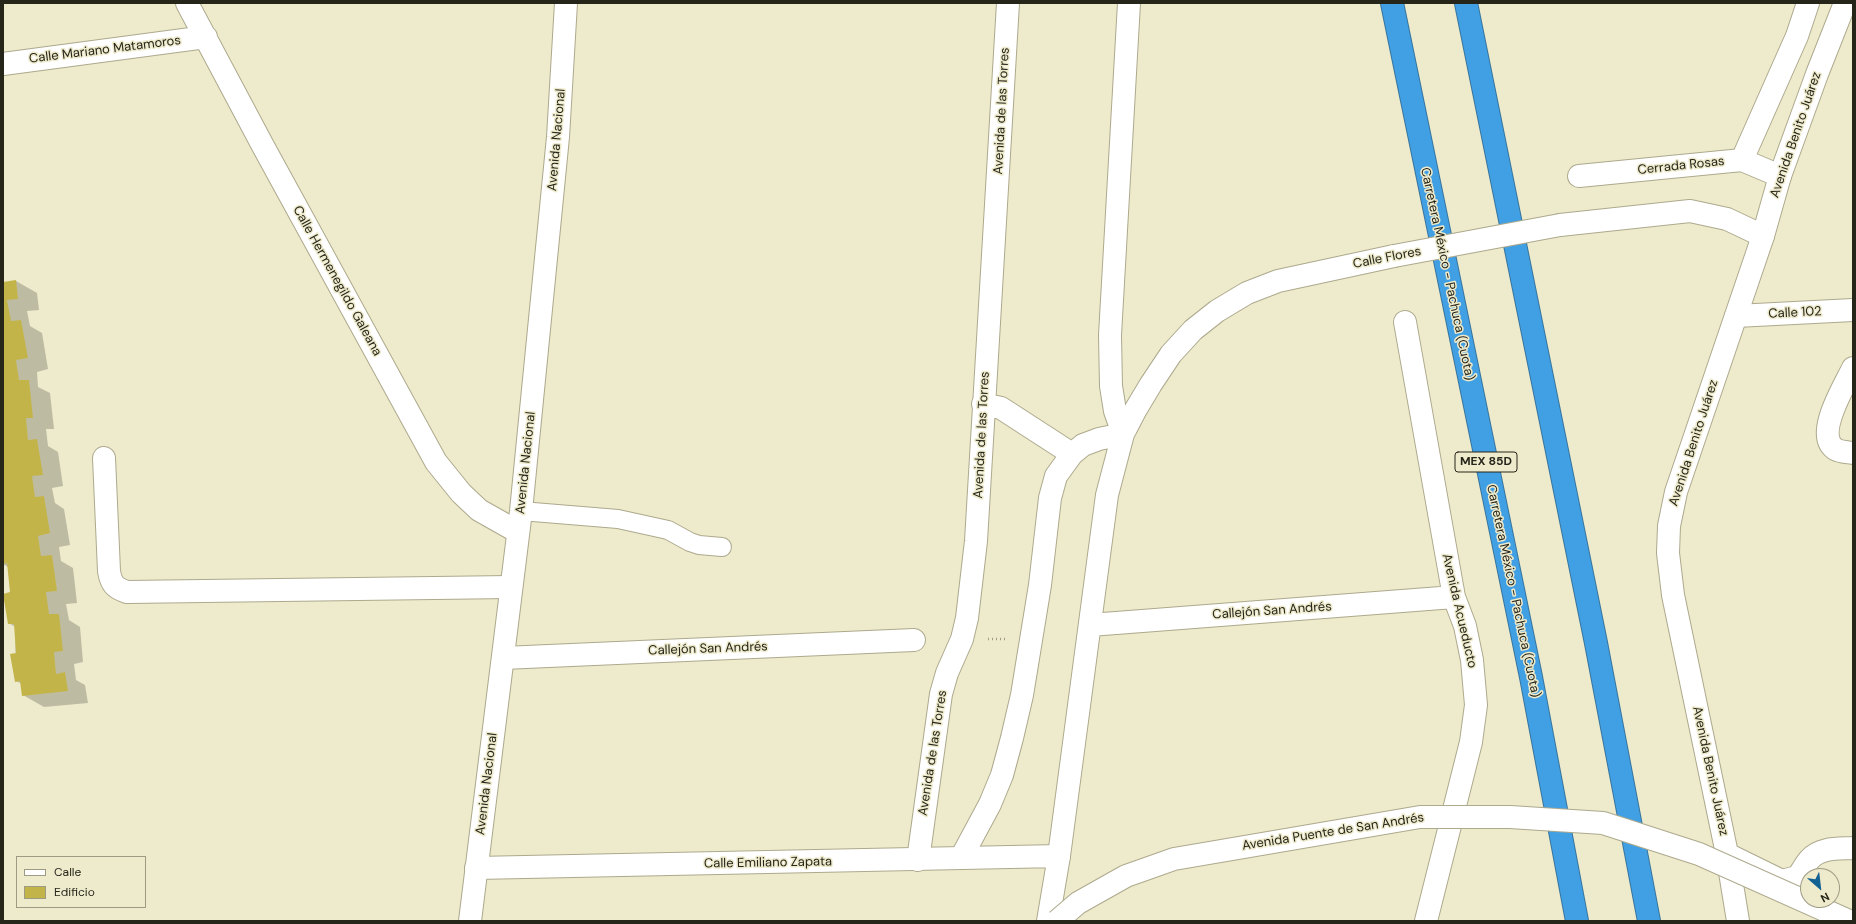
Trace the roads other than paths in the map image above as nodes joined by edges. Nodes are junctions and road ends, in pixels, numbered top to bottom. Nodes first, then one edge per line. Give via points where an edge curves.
1 (187, 3) edge
2 (566, 3) edge
3 (1008, 3) edge
4 (1129, 3) edge
5 (1392, 3) edge
6 (1466, 3) edge
7 (1808, 3) edge
8 (1845, 3) edge
9 (206, 37) junction
10 (3, 64) edge
11 (1742, 160) junction
12 (1579, 176) dead end
13 (1780, 176) junction
14 (1763, 236) junction
15 (1853, 310) edge
16 (1736, 316) junction
17 (1405, 322) dead end
18 (1853, 368) edge
19 (983, 404) junction
20 (1123, 434) junction
21 (1072, 454) junction
22 (1853, 454) edge
23 (104, 458) dead end
24 (521, 511) junction
25 (518, 532) junction
26 (722, 546) dead end
27 (510, 587) junction
28 (1454, 597) junction
29 (1090, 625) junction
30 (914, 640) dead end
31 (503, 658) junction
32 (1853, 848) edge
33 (1728, 854) junction
34 (1059, 856) junction
35 (961, 858) junction
36 (918, 860) junction
37 (476, 868) junction
38 (470, 921) edge
39 (1048, 921) edge
40 (1057, 921) edge
41 (1426, 921) edge
42 (1577, 921) edge
43 (1650, 921) edge
44 (1738, 921) edge
45 (1848, 921) edge

1 - 9 street, Calle Hermenegildo Galeana
2 - 24 street, Avenida Nacional via 558,137
3 - 19 street, Avenida de las Torres
4 - 20 street via 1110,334 1111,386 1115,411
5 - 42 highway, Carretera México - Pachuca (Cuota) / MEX 85D via 1531,677
6 - 43 highway
7 - 11 street via 1797,36
8 - 13 street, Avenida Benito Juárez
9 - 10 street, Calle Mariano Matamoros
9 - 25 street, Calle Hermenegildo Galeana via 436,462 461,493 479,510
11 - 12 street, Cerrada Rosas
11 - 13 street, Cerrada Rosas
13 - 14 street, Avenida Benito Juárez
14 - 16 street, Avenida Benito Juárez
14 - 20 street, Calle Flores, bridge via 1727,219 1690,211 1560,225 1278,281 1247,292 1193,330 1151,384
15 - 16 street, Calle 102
16 - 33 street, Avenida Benito Juárez via 1676,492 1669,526 1668,553 1673,595
17 - 28 street, Avenida Acueducto
18 - 22 street via 1830,416 1827,435 1834,448
19 - 21 street via 1001,408
19 - 36 street, Avenida de las Torres via 976,541 967,618 962,639 941,694
20 - 21 street via 1083,445
20 - 29 street via 1108,495
21 - 35 street via 1056,476 1050,498 1040,586 1022,695 1012,738 990,804
23 - 27 street via 109,571 110,580 117,589 127,592
24 - 25 street, Avenida Nacional
24 - 26 lane via 618,519 668,530 699,545
25 - 27 street, Avenida Nacional
27 - 31 street, Avenida Nacional
28 - 29 street, Callejón San Andrés
28 - 41 street, Avenida Acueducto via 1465,626 1472,660 1476,705 1471,742
29 - 34 street
30 - 31 street, Callejón San Andrés
31 - 37 street, Avenida Nacional
32 - 33 street via 1818,852 1797,877 1782,881
33 - 44 street, Avenida Benito Juárez
34 - 35 street, Calle Emiliano Zapata
34 - 39 street
35 - 36 street, Calle Emiliano Zapata
36 - 37 street, Calle Emiliano Zapata
37 - 38 street, Avenida Nacional
40 - 45 street, Avenida Puente de San Andrés, bridge via 1078,903 1126,876 1174,859 1420,817 1510,817 1603,823 1700,854

